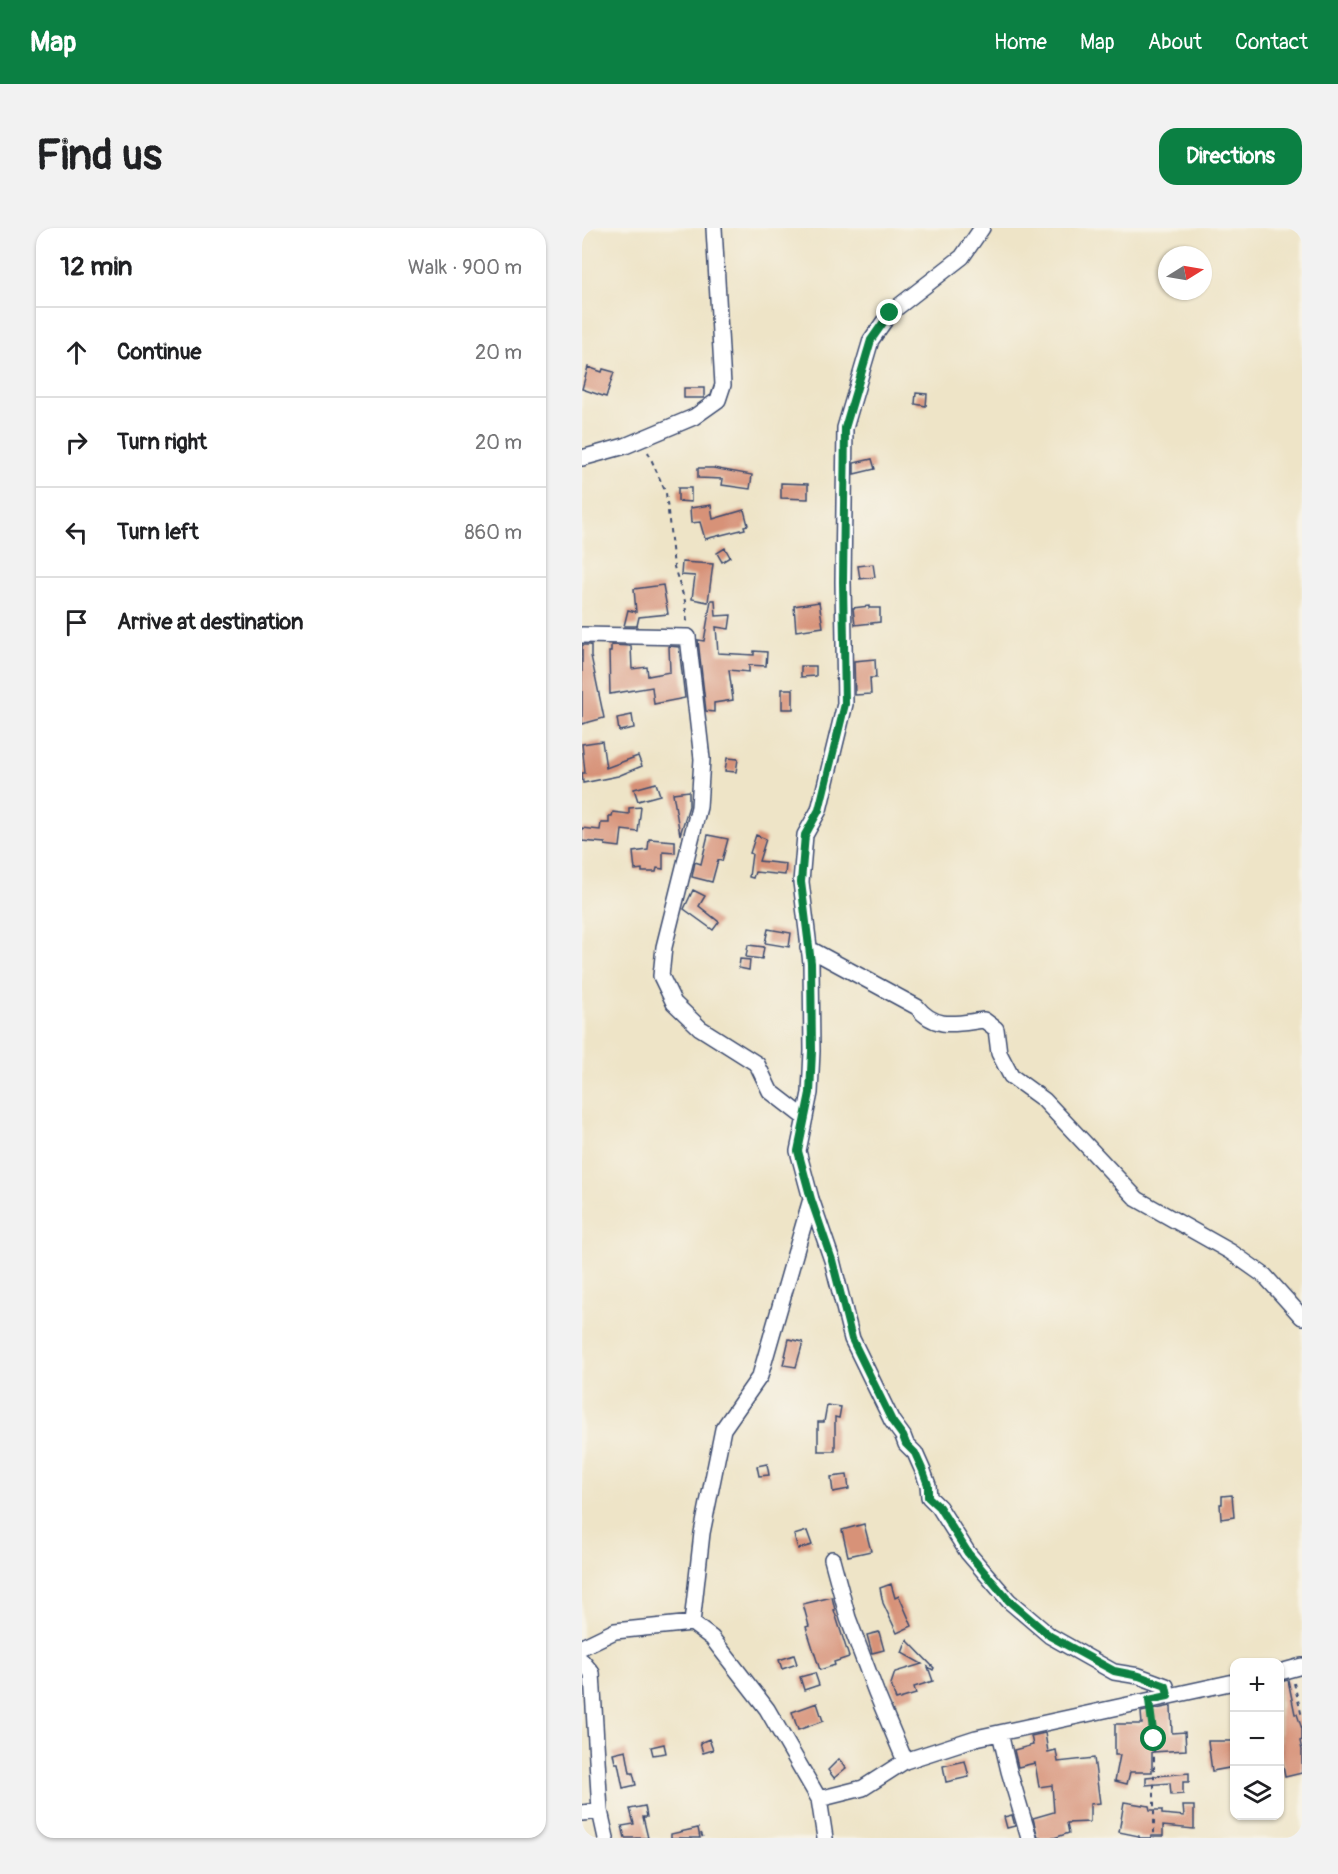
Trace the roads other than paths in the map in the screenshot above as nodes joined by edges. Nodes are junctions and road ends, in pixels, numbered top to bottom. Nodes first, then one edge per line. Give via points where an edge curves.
1 (714, 228) edge
2 (982, 228) edge
3 (582, 458) edge
4 (582, 634) edge
5 (808, 948) junction
6 (805, 1118) junction
7 (811, 1199) junction
8 (1302, 1317) edge
9 (832, 1559) dead end
10 (692, 1623) junction
11 (582, 1647) edge
12 (582, 1661) edge
13 (1230, 1683) edge
14 (1168, 1696) junction
15 (1000, 1732) junction
16 (905, 1761) junction
17 (819, 1799) junction
18 (600, 1811) junction
19 (582, 1813) edge
20 (606, 1838) edge
21 (825, 1838) edge
22 (1029, 1838) edge

1 - 3 street via 723,385 718,400 694,417 625,446
2 - 5 street via 962,257 890,313 871,340 845,428 845,704 819,810 805,835 801,882
4 - 6 street via 688,637 702,759 699,807 664,946 661,976 674,1003 700,1028 757,1064 770,1090
5 - 6 street via 812,1051
5 - 8 street via 945,1025 984,1020 996,1029 999,1053 1011,1076 1044,1101 1137,1198 1265,1276
6 - 7 street via 798,1151
7 - 10 street via 760,1376 723,1430 702,1533
7 - 14 street via 832,1260 852,1339 892,1421 915,1453 928,1485 928,1497 939,1507 968,1553 1009,1601 1050,1636 1114,1671 1166,1686
9 - 16 street via 848,1618
10 - 11 street via 615,1631
10 - 17 street via 712,1638 768,1709
12 - 18 street via 592,1673
13 - 14 street
14 - 15 street
15 - 16 street
15 - 22 street
16 - 17 street via 863,1788
17 - 21 street
18 - 19 street
18 - 20 street

